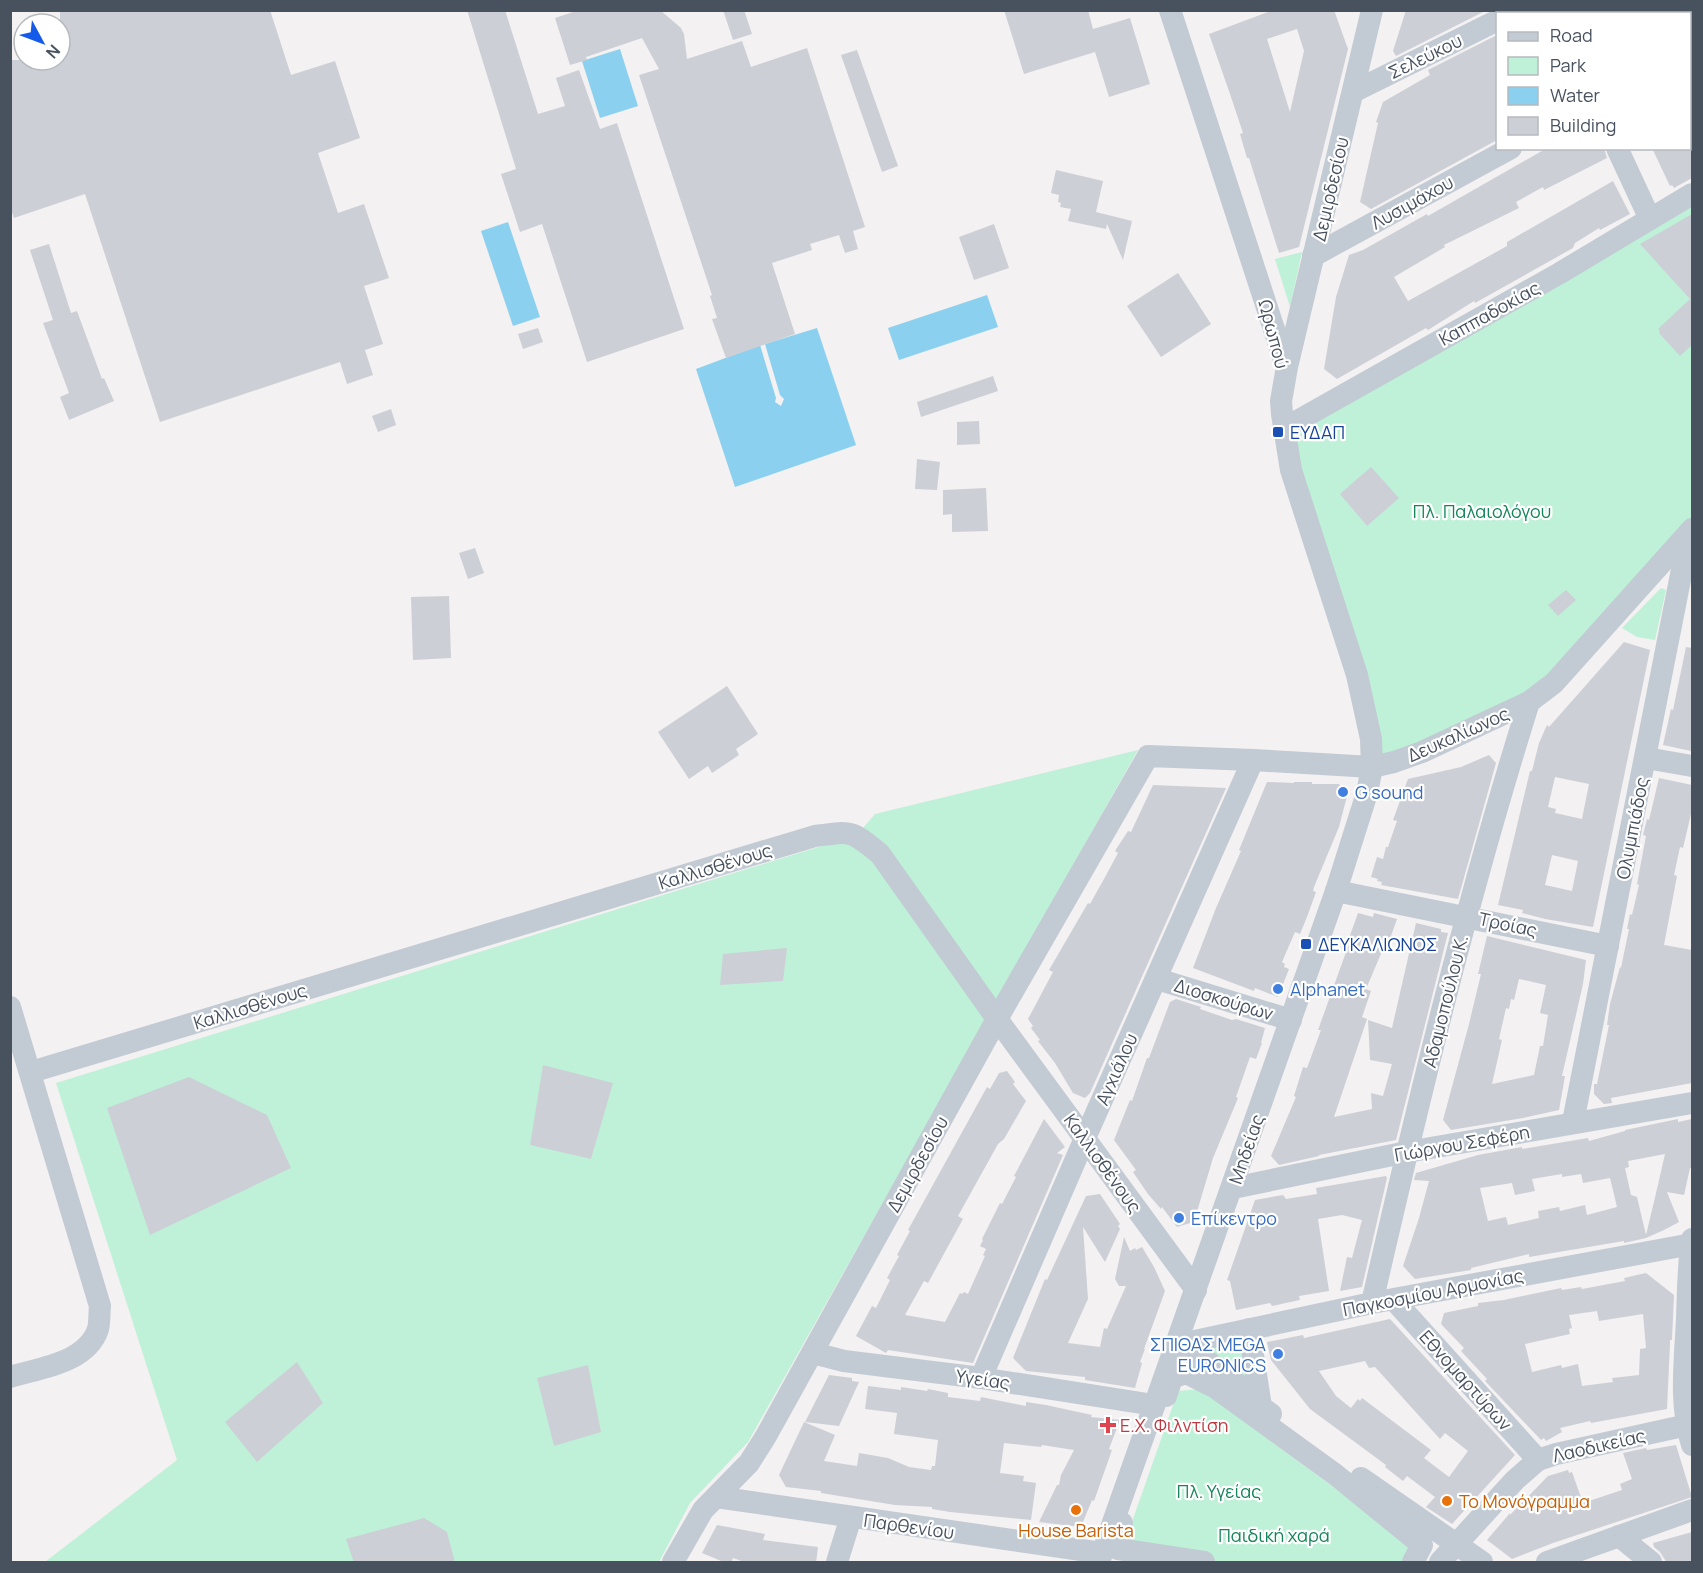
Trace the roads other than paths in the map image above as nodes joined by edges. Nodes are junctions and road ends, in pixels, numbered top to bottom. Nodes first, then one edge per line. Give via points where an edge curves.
1 (1354, 10) edge
2 (1372, 10) edge
3 (1176, 12) edge
4 (1496, 20) edge
5 (1364, 46) junction
6 (1353, 92) junction
7 (1507, 150) edge
8 (1618, 150) edge
9 (1692, 194) edge
10 (1650, 219) junction
11 (1313, 256) junction
12 (1287, 367) junction
13 (1283, 429) junction
14 (1691, 531) edge
15 (1529, 702) junction
16 (1148, 756) joint
17 (1646, 758) junction
18 (1253, 760) junction
19 (1692, 766) edge
20 (1372, 767) junction
21 (1336, 891) junction
22 (1467, 916) junction
23 (1608, 946) junction
24 (1157, 979) junction
25 (10, 1006) edge
26 (997, 1019) junction
27 (1291, 1020) junction
28 (31, 1072) junction
29 (1692, 1103) edge
30 (1573, 1122) junction
31 (1085, 1138) junction
32 (1407, 1152) junction
33 (1233, 1188) junction
34 (1692, 1242) edge
35 (1196, 1290) junction
36 (1394, 1300) junction
37 (1372, 1303) junction
38 (1249, 1329) junction
39 (1176, 1345) junction
40 (813, 1353) junction
41 (10, 1377) edge
42 (981, 1378) junction
43 (1154, 1405) junction
44 (1261, 1407) junction
45 (1690, 1431) edge
46 (1538, 1460) junction
47 (716, 1497) junction
48 (1692, 1510) edge
49 (851, 1517) junction
50 (1619, 1536) junction
51 (1457, 1545) junction
52 (1100, 1558) edge
53 (678, 1562) edge
54 (837, 1563) edge
55 (1204, 1563) edge
56 (1413, 1563) edge
57 (1440, 1563) edge
58 (1482, 1563) edge
59 (1547, 1563) edge
60 (1651, 1563) edge

1 - 5 street
2 - 5 street, Δεμιρδεσίου
3 - 12 street, Ωρωπού
4 - 6 street, Σελεύκου
5 - 6 street, Δεμιρδεσίου
6 - 11 street, Δεμιρδεσίου
7 - 11 street, Λυσιμάχου
8 - 10 street
9 - 10 street, Καππαδοκίας
10 - 13 street, Καππαδοκίας
11 - 12 street, Δεμιρδεσίου
12 - 13 street, Ωρωπού via 1281,401
13 - 20 street, Ωρωπού via 1291,470 1358,675 1371,739
14 - 15 street, Δευκαλίωνος via 1554,682
14 - 17 street, Ολυμπιάδος
15 - 20 street, Δευκαλίωνος via 1422,752
15 - 22 street, Αδαμοπούλου Κ.
16 - 18 street, Δευκαλίωνος
16 - 26 street, Δεμιρδεσίου
17 - 19 street
17 - 23 street, Ολυμπιάδος
18 - 20 street, Δευκαλίωνος
18 - 24 street, Αγχιάλου
20 - 21 street, Μηδείας
21 - 22 street, Τροίας
21 - 27 street, Μηδείας
22 - 23 street, Τροίας
22 - 32 street, Αδαμοπούλου Κ.
23 - 30 street, Ολυμπιάδος
24 - 27 street, Διοσκούρων
24 - 31 street, Αγχιάλου
25 - 28 street
26 - 28 street, Καλλισθένους via 880,854 857,835 841,832 815,836
26 - 31 street, Καλλισθένους
26 - 40 street, Δεμιρδεσίου
27 - 33 street, Μηδείας
28 - 41 street via 100,1306 98,1330 88,1346 69,1359
29 - 30 street, Γιώργου Σεφέρη
30 - 32 street, Γιώργου Σεφέρη
31 - 35 street, Καλλισθένους
31 - 42 street, Αγχιάλου
32 - 33 street, Γιώργου Σεφέρη
32 - 37 street, Αδαμοπούλου Κ.
33 - 35 street, Μηδείας
34 - 36 street, Παγκοσμίου Αρμονίας
34 - 45 street via 1684,1396
35 - 39 street, Μηδείας
36 - 37 street, Παγκοσμίου Αρμονίας
36 - 46 street, Εθνομαρτύρων
37 - 38 street, Παγκοσμίου Αρμονίας
38 - 39 street, Παγκοσμίου Αρμονίας
38 - 44 street
39 - 43 street, Μηδείας
39 - 44 street via 1190,1363 1239,1401
40 - 42 street, Υγείας via 844,1361
40 - 47 street, Δεμιρδεσίου via 749,1463
42 - 43 street, Υγείας
43 - 52 street, Μηδείας
44 - 51 street
45 - 46 street, Λαοδικείας
46 - 51 street, Λαοδικείας
47 - 49 street, Παρθενίου
47 - 53 street, Δεμιρδεσίου via 703,1510
48 - 50 street
49 - 52 street, Παρθενίου
49 - 54 street
50 - 59 street
50 - 60 street
51 - 57 street, Λαοδικείας
51 - 58 street
55 - 56 street via 1118,1550 1118,1537 1172,1378 1186,1373 1216,1388 1336,1475 1422,1545

